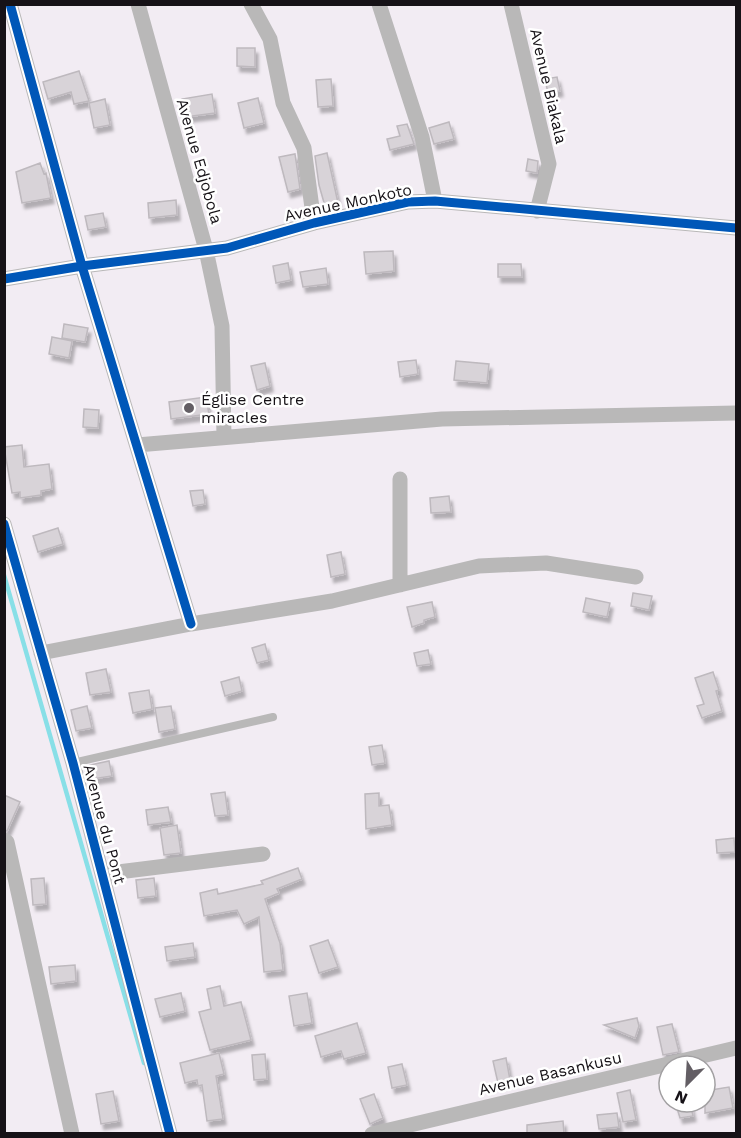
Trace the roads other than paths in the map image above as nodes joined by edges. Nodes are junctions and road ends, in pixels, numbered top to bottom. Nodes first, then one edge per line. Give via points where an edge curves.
1 (10, 4) edge
2 (138, 4) edge
3 (251, 4) edge
4 (379, 4) edge
5 (511, 4) edge
6 (435, 201) junction
7 (537, 211) junction
8 (314, 223) junction
9 (736, 228) edge
10 (206, 250) junction
11 (82, 266) junction
12 (4, 279) edge
13 (736, 413) edge
14 (224, 437) junction
15 (137, 445) junction
16 (400, 479) dead end
17 (4, 524) edge
18 (636, 577) dead end
19 (400, 585) junction
20 (191, 624) junction
21 (41, 653) junction
22 (273, 717) dead end
23 (74, 763) junction
24 (4, 840) edge
25 (263, 854) dead end
26 (102, 874) junction
27 (736, 1048) edge
28 (72, 1134) edge
29 (170, 1134) edge
30 (372, 1134) edge

1 - 11 street
2 - 10 street, Avenue Edjobola
3 - 8 street via 270,39 283,103 304,148
4 - 6 street via 422,136
5 - 7 street, Avenue Biakala via 549,164
6 - 7 street, Avenue Monkoto
6 - 8 street, Avenue Monkoto via 408,202
7 - 9 street, Avenue Monkoto
8 - 10 street, Avenue Monkoto via 227,248
10 - 11 street, Avenue Monkoto
10 - 14 street, Avenue Edjobola via 222,326
11 - 12 street, Avenue Monkoto
11 - 15 street
13 - 14 street via 442,419
14 - 15 street
15 - 20 street
16 - 19 street
17 - 21 street, Avenue du Pont
18 - 19 street via 546,563 479,566
19 - 20 street via 332,601
20 - 21 street
21 - 23 street, Avenue du Pont
22 - 23 lane
23 - 26 street, Avenue du Pont
24 - 28 street
25 - 26 street
26 - 29 street, Avenue du Pont
27 - 30 street, Avenue Basankusu

